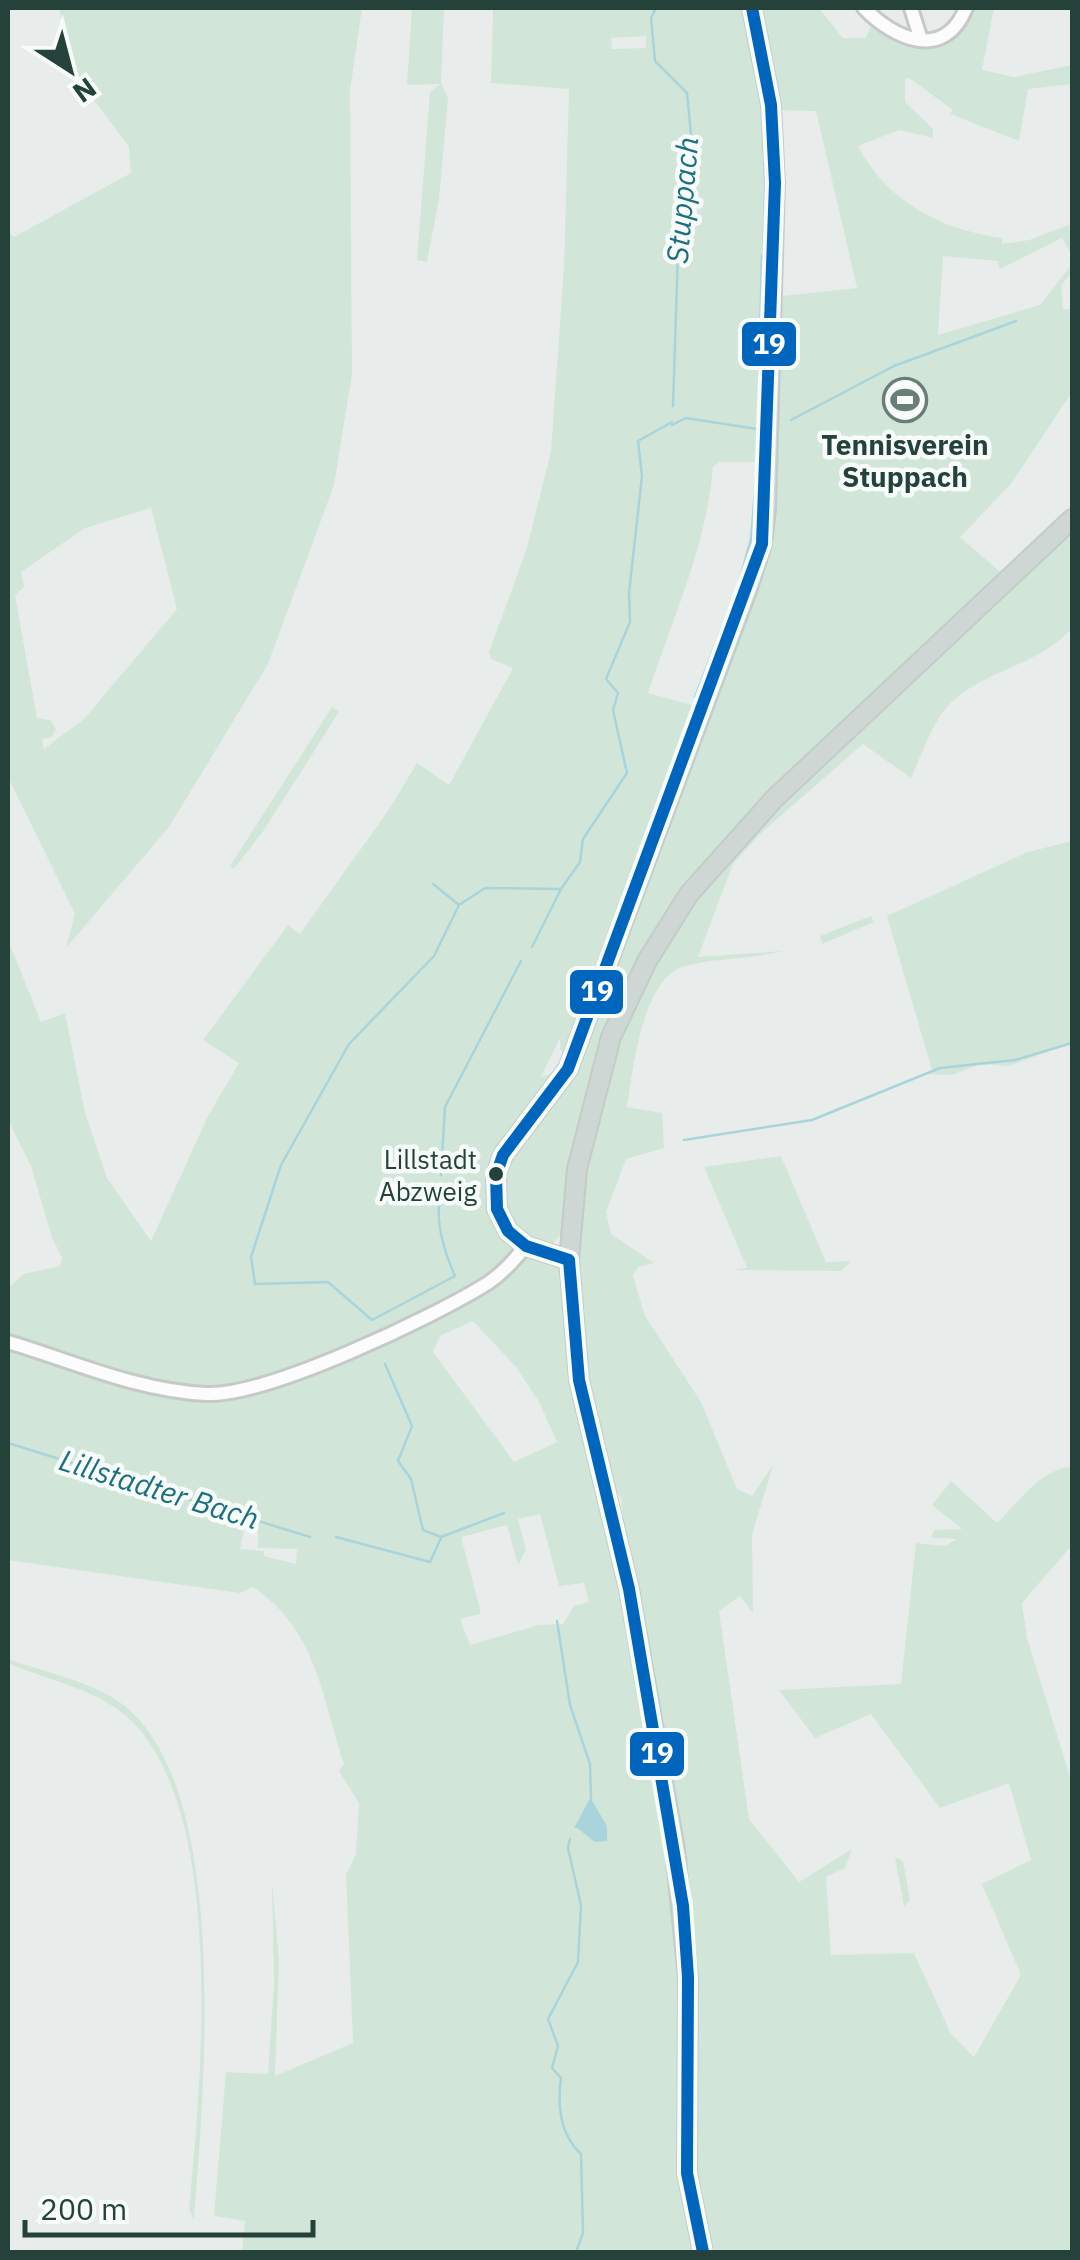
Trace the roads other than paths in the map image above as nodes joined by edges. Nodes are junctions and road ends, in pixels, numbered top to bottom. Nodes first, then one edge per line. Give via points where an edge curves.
1 (752, 8) edge
2 (864, 8) edge
3 (911, 8) edge
4 (966, 8) edge
5 (920, 40) junction
6 (1072, 519) edge
7 (575, 1206) junction
8 (532, 1249) junction
9 (569, 1260) junction
10 (8, 1342) edge
11 (703, 2252) edge

1 - 8 main road via 775,147 762,544 568,1069 499,1165 497,1209 508,1231
2 - 5 street via 898,37
3 - 5 street
4 - 5 street via 948,32
6 - 7 main road via 774,799 688,894 611,1037 587,1123
7 - 8 main road via 562,1234
7 - 9 main road
8 - 9 main road
8 - 10 street via 468,1294 241,1392 160,1388
9 - 11 main road via 579,1380 628,1589 681,1888 688,1976 687,2173

